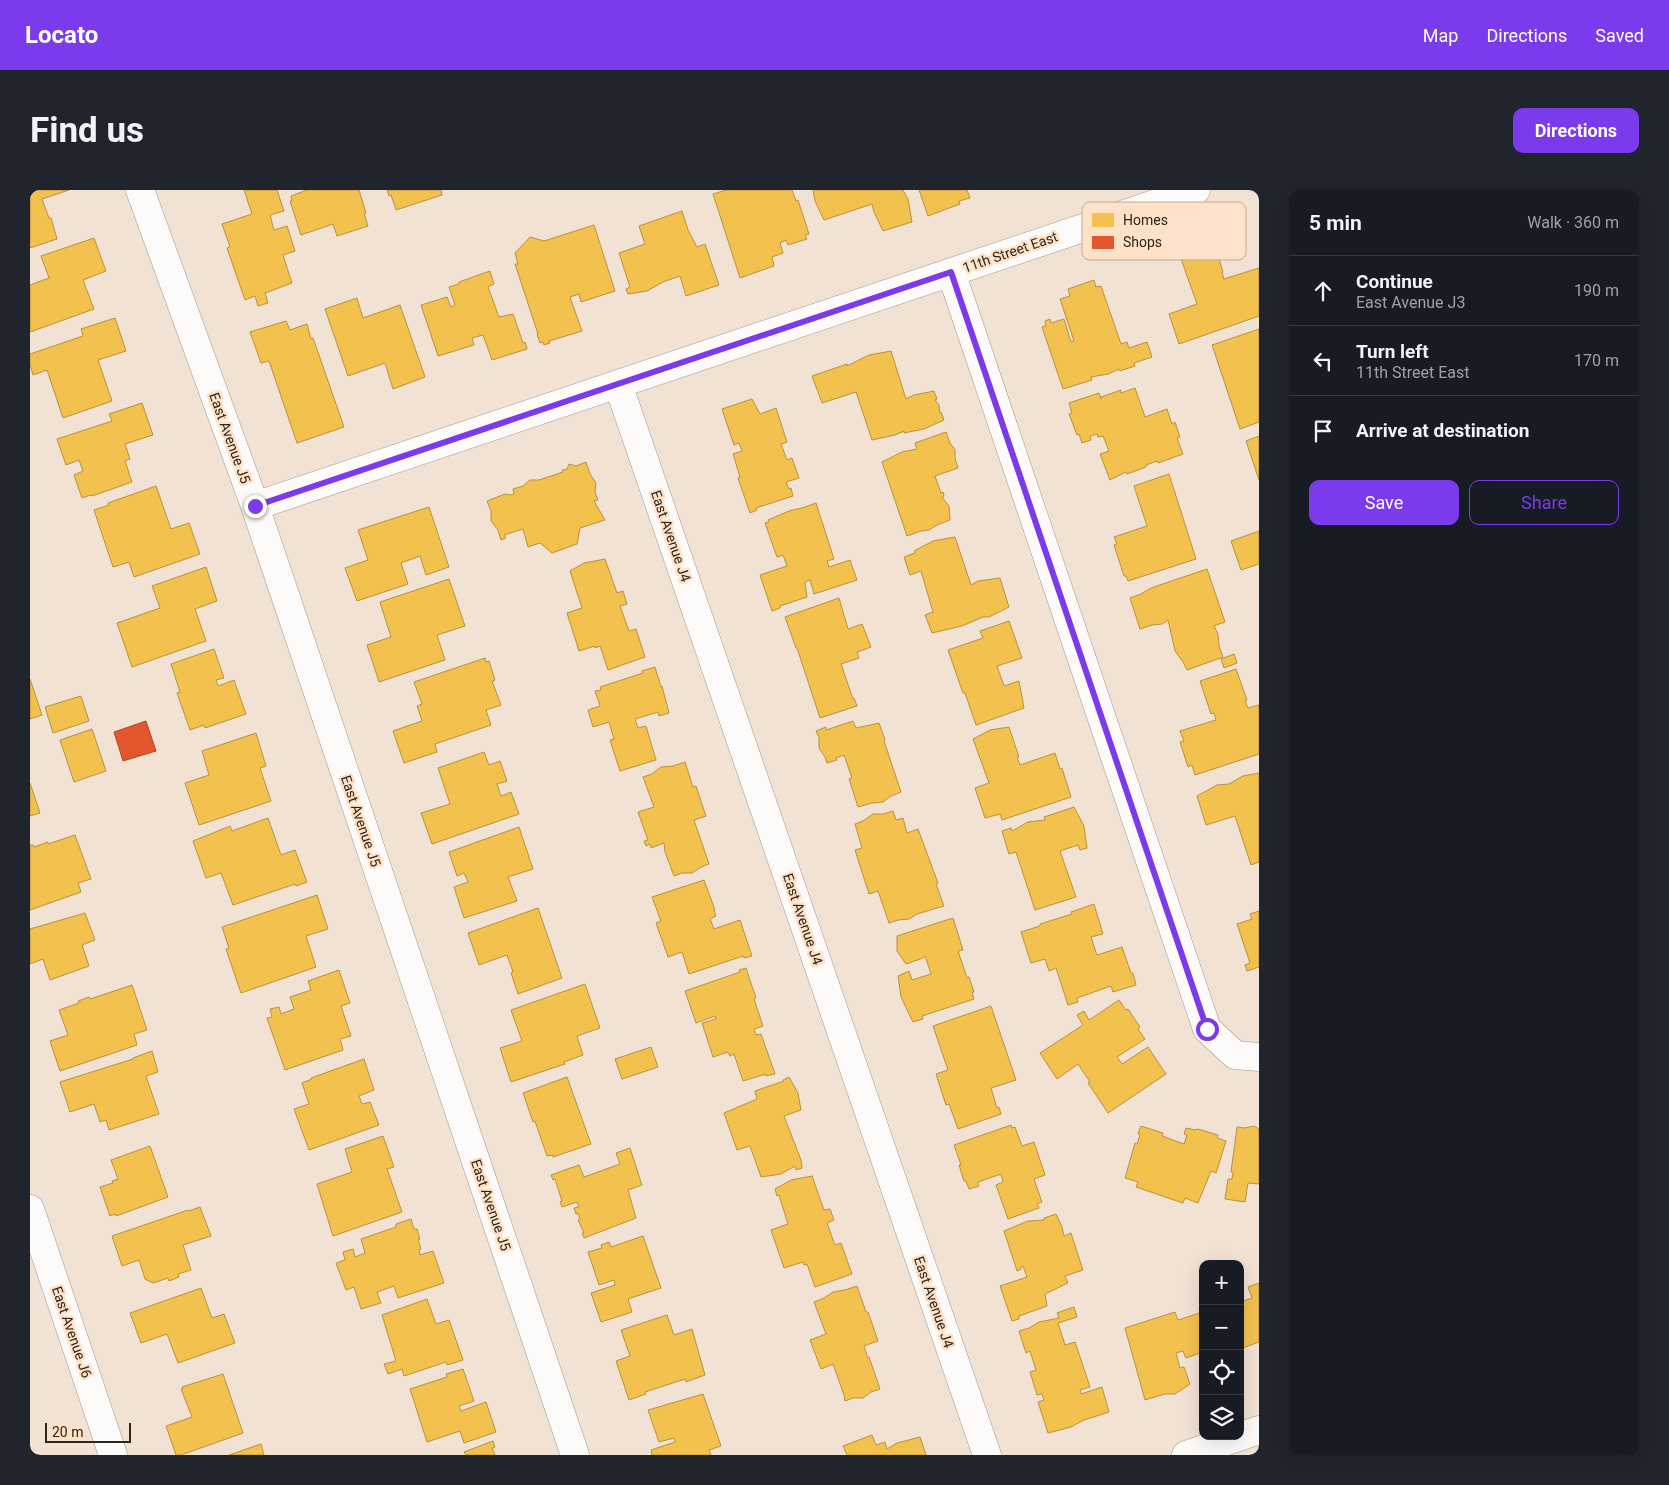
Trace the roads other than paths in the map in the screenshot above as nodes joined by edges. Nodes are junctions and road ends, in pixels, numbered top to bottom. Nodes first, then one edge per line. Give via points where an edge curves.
1 (140, 190) edge
2 (1196, 190) edge
3 (1160, 202) edge
4 (1082, 228) edge
5 (951, 272) junction
6 (618, 384) junction
7 (255, 506) junction
8 (1247, 1056) edge
9 (30, 1209) edge
10 (1259, 1430) edge
11 (114, 1455) edge
12 (576, 1455) edge
13 (987, 1455) edge
14 (1186, 1455) edge

1 - 7 street, East Avenue J5
2 - 3 street, 11th Street East
4 - 5 street, 11th Street East
5 - 6 street, 11th Street East
5 - 8 street via 1207,1029
6 - 7 street, 11th Street East
6 - 13 street, East Avenue J4
7 - 12 street, East Avenue J5
9 - 11 street, East Avenue J6
10 - 14 street

